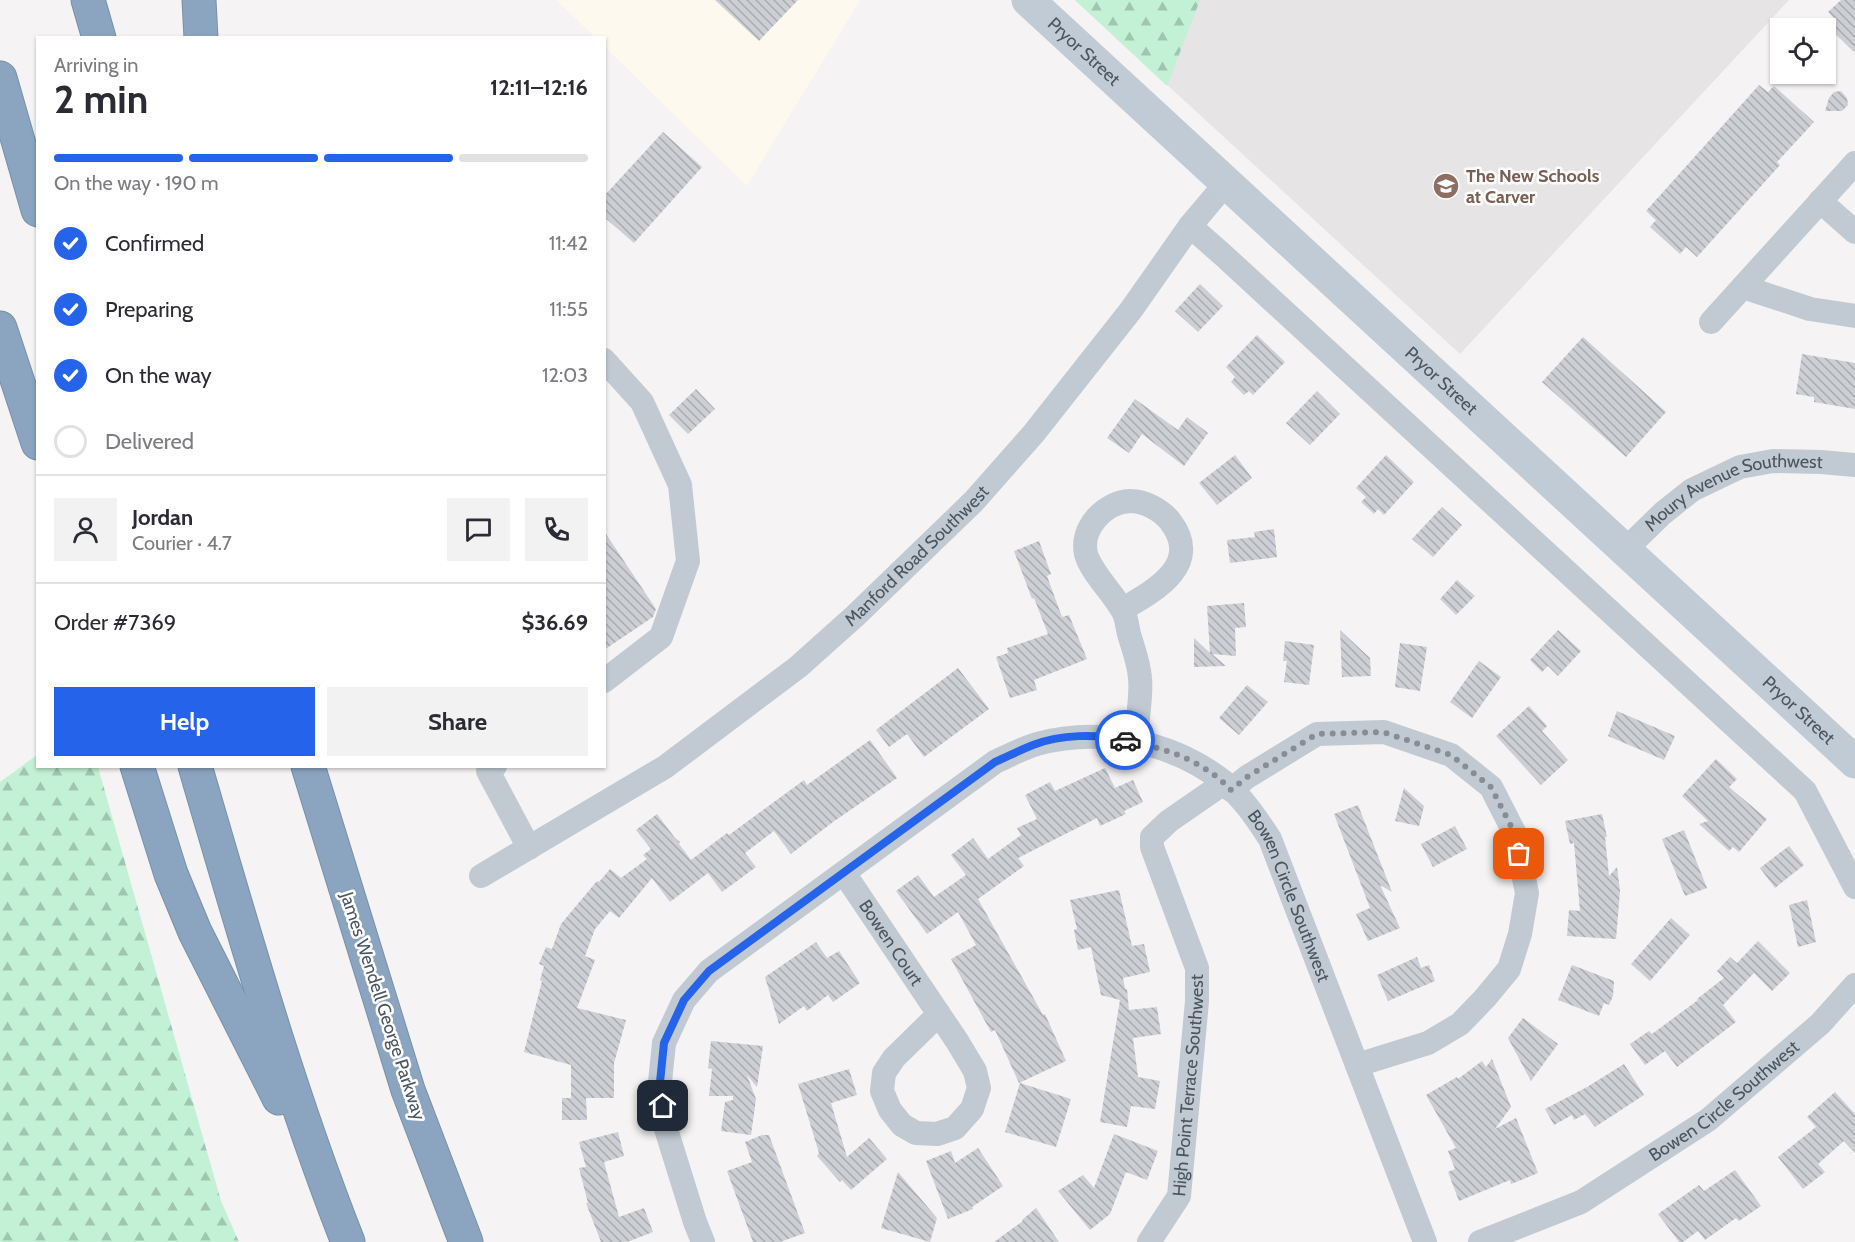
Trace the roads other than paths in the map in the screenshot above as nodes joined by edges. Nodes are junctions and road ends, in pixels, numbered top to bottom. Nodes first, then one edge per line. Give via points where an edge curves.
1 (88, 0) edge
2 (199, 0) edge
3 (1028, 0) edge
4 (98, 36) edge
5 (201, 36) edge
6 (0, 78) edge
7 (1855, 162) edge
8 (1227, 182) junction
9 (1820, 201) junction
10 (36, 203) edge
11 (1190, 226) junction
12 (1855, 232) edge
13 (1743, 287) junction
14 (1855, 316) edge
15 (1711, 322) dead end
16 (0, 328) edge
17 (606, 362) edge
18 (36, 437) edge
19 (1855, 465) edge
20 (1625, 550) junction
21 (1123, 609) junction
22 (606, 679) edge
23 (1136, 742) junction
24 (1855, 762) edge
25 (196, 768) edge
26 (491, 769) edge
27 (311, 773) edge
28 (139, 774) edge
29 (1228, 786) junction
30 (530, 848) junction
31 (844, 873) junction
32 (482, 876) dead end
33 (1855, 887) edge
34 (1855, 985) edge
35 (939, 1014) junction
36 (1357, 1065) junction
37 (333, 1204) junction
38 (348, 1242) edge
39 (466, 1242) edge
40 (703, 1242) edge
41 (1149, 1242) edge
42 (1425, 1242) edge
43 (1480, 1242) edge

1 - 4 highway
2 - 5 highway
3 - 8 main road, Pryor Street
6 - 10 highway
7 - 9 street
8 - 11 street, Manford Road Southwest
8 - 20 main road, Pryor Street
9 - 12 street
9 - 13 street
11 - 30 street, Manford Road Southwest via 1131,310 1034,433 974,501 855,616 798,667 665,767
11 - 33 street via 1805,791
13 - 14 street via 1810,309
13 - 15 street
16 - 18 highway
17 - 22 street via 642,402 680,485 688,561 661,637
19 - 20 street, Moury Avenue Southwest via 1773,461 1740,467 1692,490
20 - 24 main road, Pryor Street
21 - 21 street via 1086,554 1087,534 1096,517 1111,506 1130,501 1163,513 1178,532 1182,549 1178,564 1163,583
21 - 23 street via 1141,679
23 - 29 street, Bowen Circle Southwest via 1191,760
23 - 31 street, Bowen Circle Southwest via 1072,737 1035,744 995,762
25 - 37 highway via 291,1085
26 - 30 street
27 - 39 highway, James Wendell George Parkway via 408,1090
28 - 37 highway via 171,874 195,932
29 - 36 street, Bowen Circle Southwest via 1270,839
29 - 36 street via 1317,734 1383,732 1451,755 1491,787 1515,834 1527,893 1509,969 1460,1024 1428,1042
29 - 41 street, High Point Terrace Southwest via 1169,821 1152,837 1152,847 1197,968 1197,1001 1179,1196
30 - 32 street, Manford Road Southwest
31 - 35 street, Bowen Court
31 - 40 street, Bowen Circle Southwest via 709,971 684,1000 664,1043 660,1082 666,1129
34 - 43 street, Bowen Circle Southwest via 1820,1024 1708,1120 1581,1202
35 - 35 street, Bowen Court via 975,1071 979,1088 972,1109 955,1128 937,1134 916,1133 902,1125 890,1110 882,1091 884,1074 894,1058
36 - 42 street, Bowen Circle Southwest
37 - 38 highway

